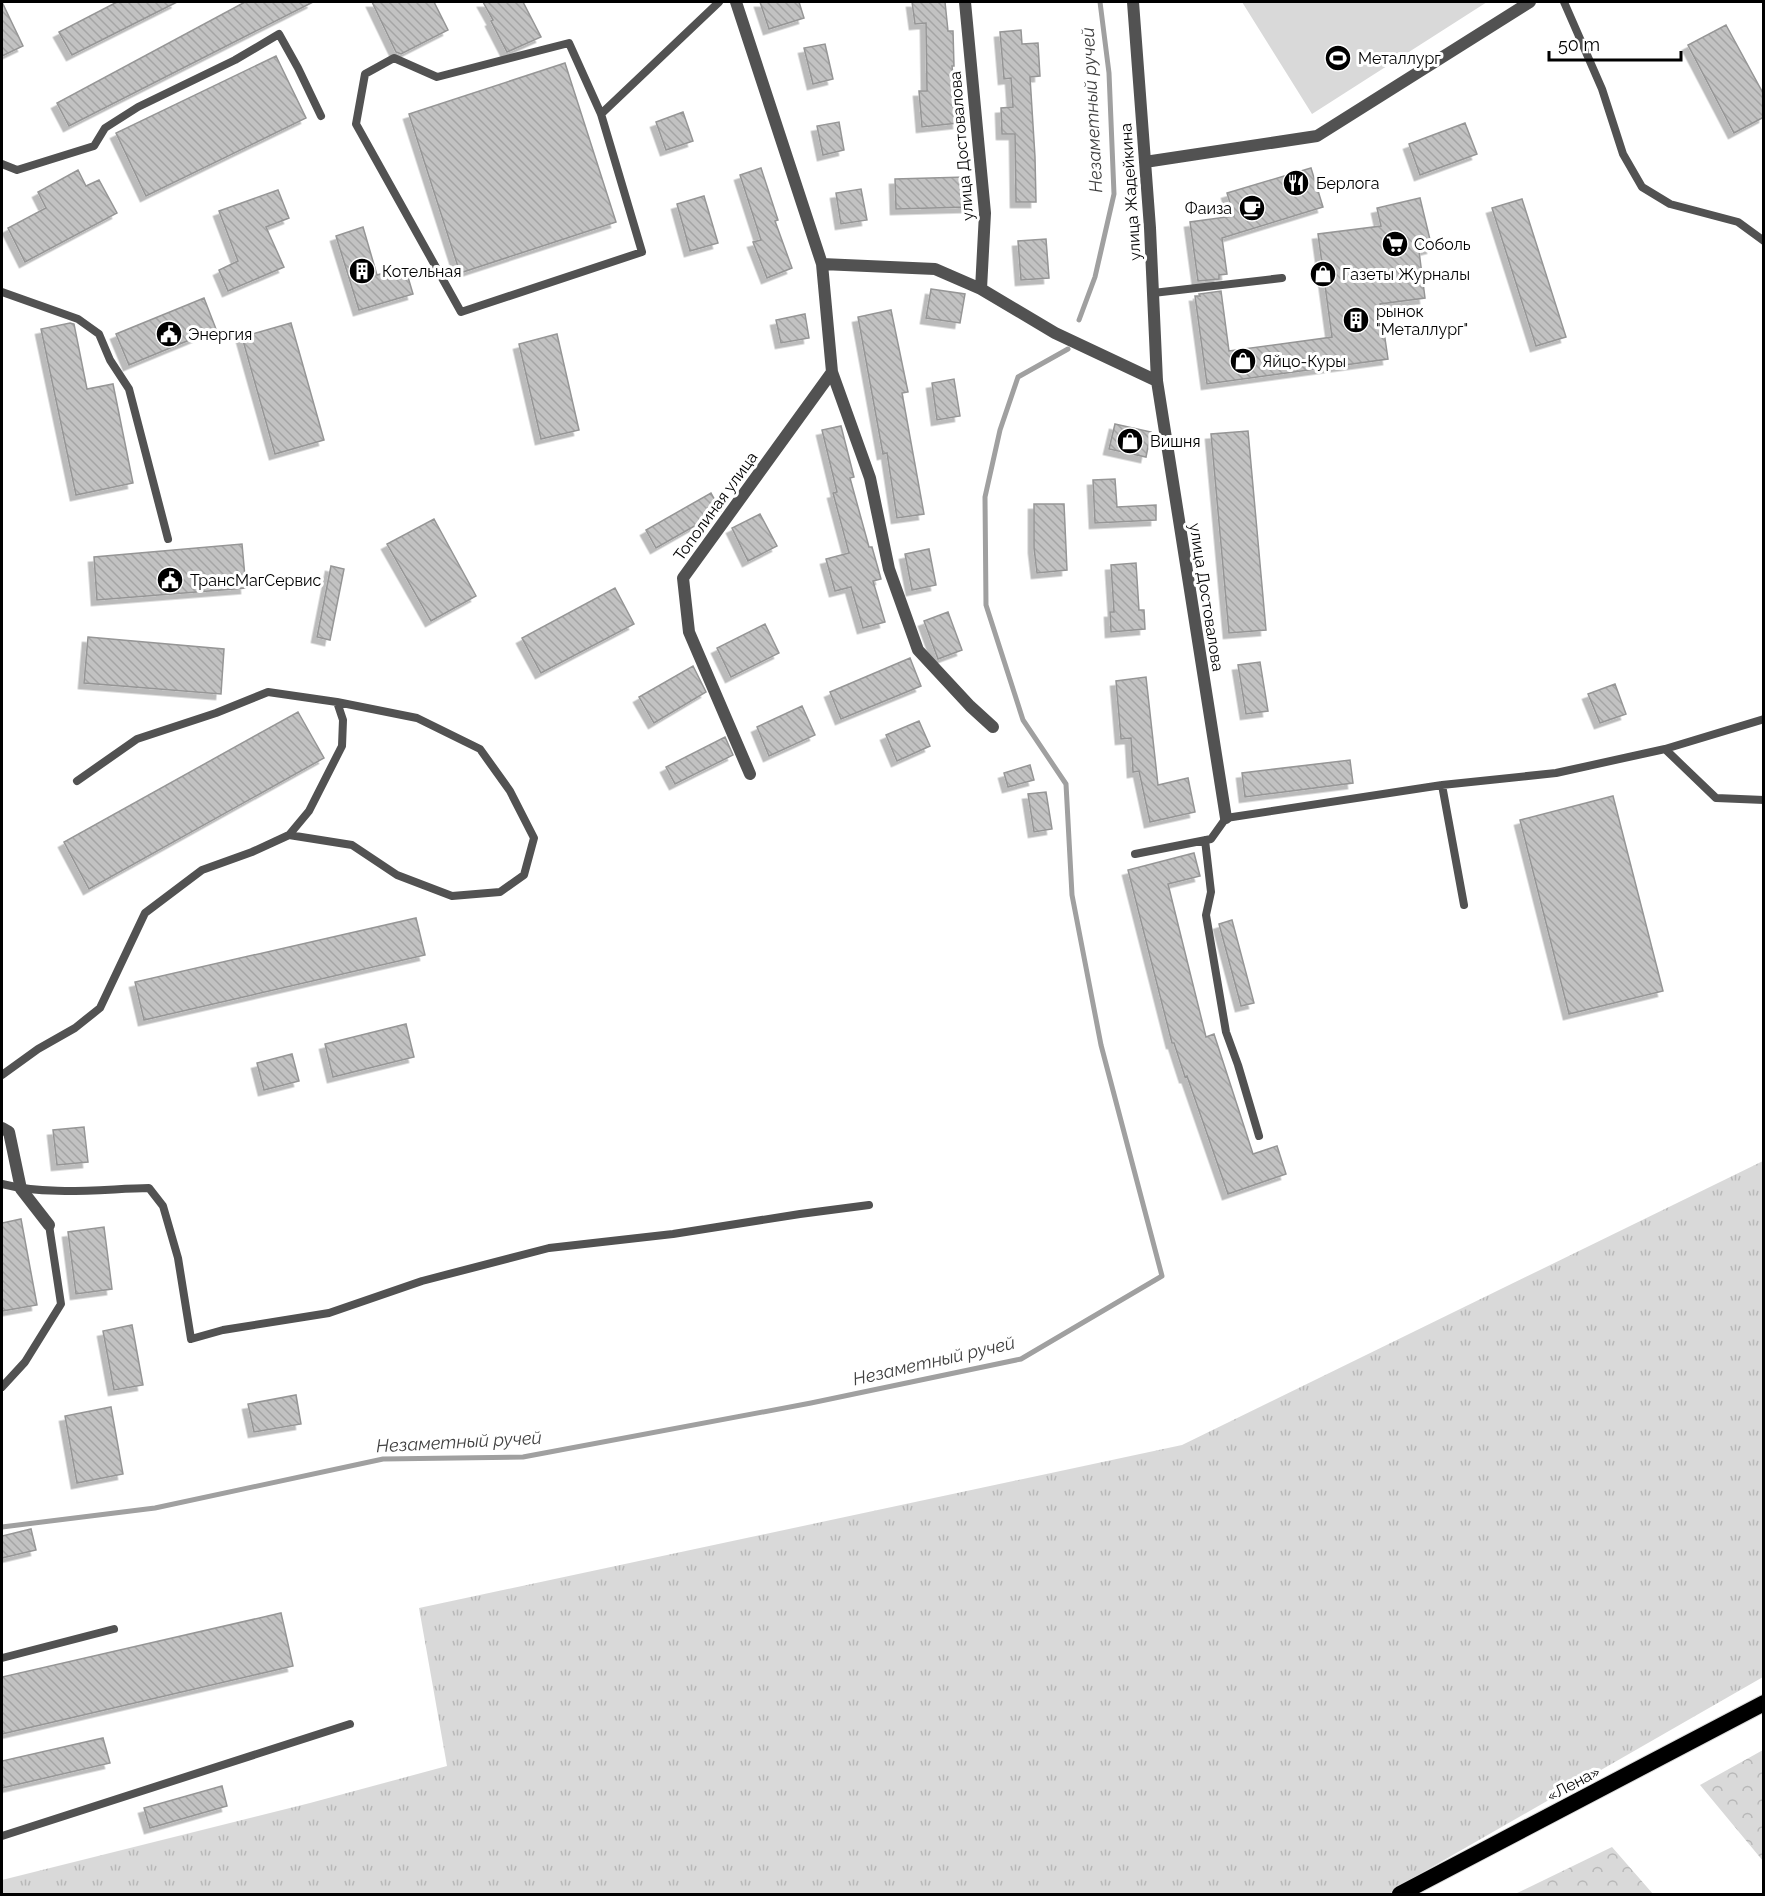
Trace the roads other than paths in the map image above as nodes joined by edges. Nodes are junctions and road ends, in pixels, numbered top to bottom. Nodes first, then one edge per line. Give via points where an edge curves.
1 (719, 2) edge
2 (736, 2) edge
3 (965, 2) edge
4 (1133, 2) edge
5 (1530, 2) edge
6 (1564, 2) edge
7 (601, 114) junction
8 (321, 116) dead end
9 (1145, 162) junction
10 (2, 164) edge
11 (1764, 241) edge
12 (822, 264) junction
13 (1282, 278) dead end
14 (981, 289) junction
15 (2, 292) edge
16 (1153, 293) junction
17 (832, 372) junction
18 (1157, 381) junction
19 (168, 539) dead end
20 (337, 702) junction
21 (1764, 719) edge
22 (993, 727) dead end
23 (1665, 749) junction
24 (750, 774) dead end
25 (77, 781) dead end
26 (1442, 785) junction
27 (1764, 800) edge
28 (1226, 818) junction
29 (289, 835) junction
30 (1205, 840) junction
31 (1135, 854) dead end
32 (1464, 905) dead end
33 (2, 1074) edge
34 (2, 1128) edge
35 (1259, 1136) dead end
36 (2, 1184) edge
37 (21, 1189) junction
38 (869, 1205) dead end
39 (49, 1225) joint
40 (2, 1387) edge
41 (114, 1629) dead end
42 (2, 1658) edge
43 (1764, 1703) edge
44 (350, 1724) dead end
45 (2, 1836) edge
46 (1400, 1894) edge

1 - 7 lane
2 - 12 street
3 - 14 street, улица Достовалова via 985,213
4 - 9 street, улица Жадейкина
5 - 9 street via 1317,136
6 - 11 lane via 1602,89 1623,154 1642,187 1671,204 1738,222
7 - 7 lane via 642,252 461,312 356,124 365,74 394,58 437,77 569,44
8 - 10 lane via 279,34 138,107 105,128 94,146 17,170
9 - 16 street, улица Жадейкина
12 - 14 street via 935,269
12 - 17 street
13 - 16 lane
14 - 18 street via 1055,333
15 - 19 lane via 78,319 99,333 110,360 129,389
16 - 18 street, улица Жадейкина
17 - 22 street via 870,478 889,569 918,650
17 - 24 street, Тополиная улица via 683,578 689,632
18 - 28 street, улица Достовалова
20 - 25 lane via 268,692 137,739
20 - 29 lane via 344,720 342,746 309,810
20 - 29 lane via 417,718 480,749 510,791 534,838 524,874 500,892 452,896 398,875 352,845
21 - 23 lane
23 - 26 lane via 1556,773
23 - 27 lane via 1716,798
26 - 28 lane
26 - 32 lane
28 - 30 lane via 1211,839
29 - 33 lane via 202,870 145,913 100,1008
30 - 31 lane
30 - 35 lane via 1211,892 1206,915 1226,1032
34 - 37 street via 9,1132
36 - 37 lane
37 - 38 lane via 149,1188 163,1206 178,1258 190,1339 329,1313 423,1281 549,1248
37 - 39 street
39 - 40 lane via 61,1304 26,1362
41 - 42 lane
43 - 46 highway, «Лена»
44 - 45 lane

